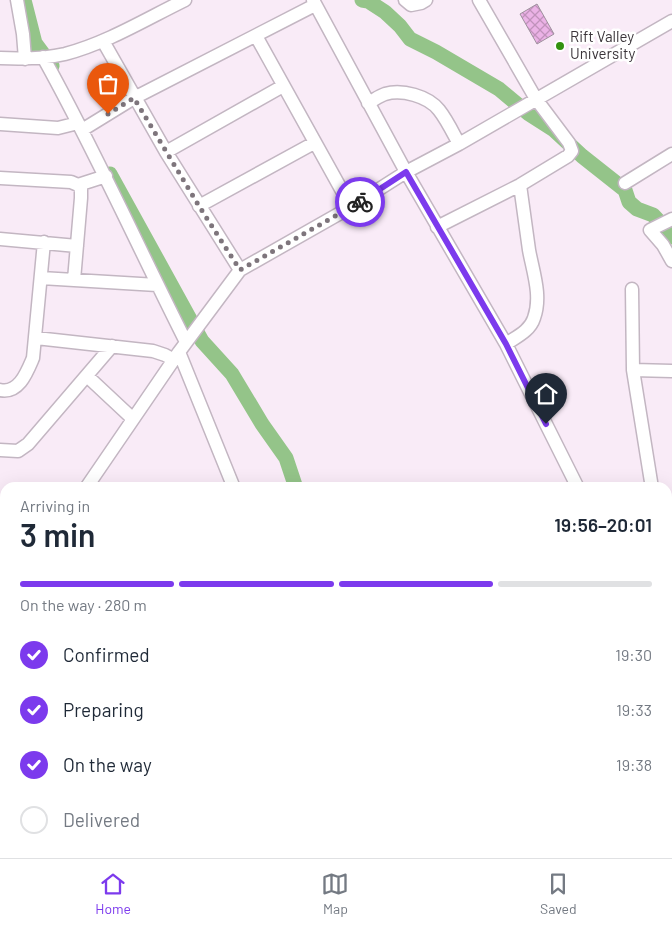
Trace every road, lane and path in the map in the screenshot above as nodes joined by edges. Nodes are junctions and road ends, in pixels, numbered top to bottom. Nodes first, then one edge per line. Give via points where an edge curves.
1 (185, 0) edge
2 (405, 0) edge
3 (426, 0) edge
4 (479, 0) edge
5 (19, 1) edge
6 (314, 2) edge
7 (672, 21) edge
8 (256, 36) junction
9 (103, 41) junction
10 (43, 57) junction
11 (0, 58) edge
12 (25, 59) junction
13 (283, 86) junction
14 (134, 98) junction
15 (531, 102) junction
16 (368, 103) junction
17 (0, 124) edge
18 (80, 126) junction
19 (314, 143) junction
20 (459, 144) junction
21 (166, 152) junction
22 (672, 154) edge
23 (406, 172) junction
24 (106, 176) junction
25 (0, 178) edge
26 (625, 183) dead end
27 (78, 185) junction
28 (520, 185) junction
29 (199, 206) junction
30 (351, 207) junction
31 (672, 219) edge
32 (437, 227) junction
33 (0, 239) edge
34 (44, 242) junction
35 (77, 246) junction
36 (672, 261) edge
37 (240, 270) junction
38 (41, 278) junction
39 (74, 280) junction
40 (158, 285) junction
41 (632, 289) dead end
42 (36, 338) junction
43 (186, 343) junction
44 (506, 344) junction
45 (112, 346) junction
46 (633, 370) junction
47 (672, 371) edge
48 (87, 376) junction
49 (0, 390) edge
50 (133, 419) junction
51 (0, 450) edge
52 (90, 482) edge
53 (232, 482) edge
54 (575, 482) edge
55 (651, 482) edge

1 - 9 street
2 - 3 street via 411,5
4 - 15 street
5 - 12 street
6 - 8 street
6 - 16 street
7 - 15 street
8 - 13 street
8 - 14 street
9 - 10 street via 65,54
9 - 14 street
10 - 12 street
10 - 18 street
11 - 12 street
13 - 19 street
13 - 21 street
14 - 18 street
14 - 21 street
15 - 20 street
15 - 28 street via 571,146 570,154
16 - 20 street via 394,92 422,98 438,110
16 - 23 street
17 - 18 street via 58,128
18 - 24 street
19 - 29 street
19 - 30 street
20 - 23 street
21 - 29 street
22 - 26 street
23 - 30 street
23 - 32 street
24 - 27 street
24 - 40 street
25 - 27 street
27 - 35 street via 81,198
28 - 32 street
28 - 44 street via 537,302 529,327
29 - 37 street
30 - 37 street
31 - 36 street via 650,230
32 - 44 street
33 - 34 street
34 - 35 street
34 - 38 street
35 - 39 street
37 - 43 street
38 - 39 street
38 - 42 street
39 - 40 street
40 - 43 street
41 - 46 street
42 - 45 street
42 - 49 street via 34,358 20,383 13,390
43 - 45 street via 165,355
43 - 50 street
43 - 53 street
44 - 54 street
45 - 48 street
46 - 47 street
46 - 55 street
48 - 50 street
48 - 51 street via 23,449 13,452
50 - 52 street

